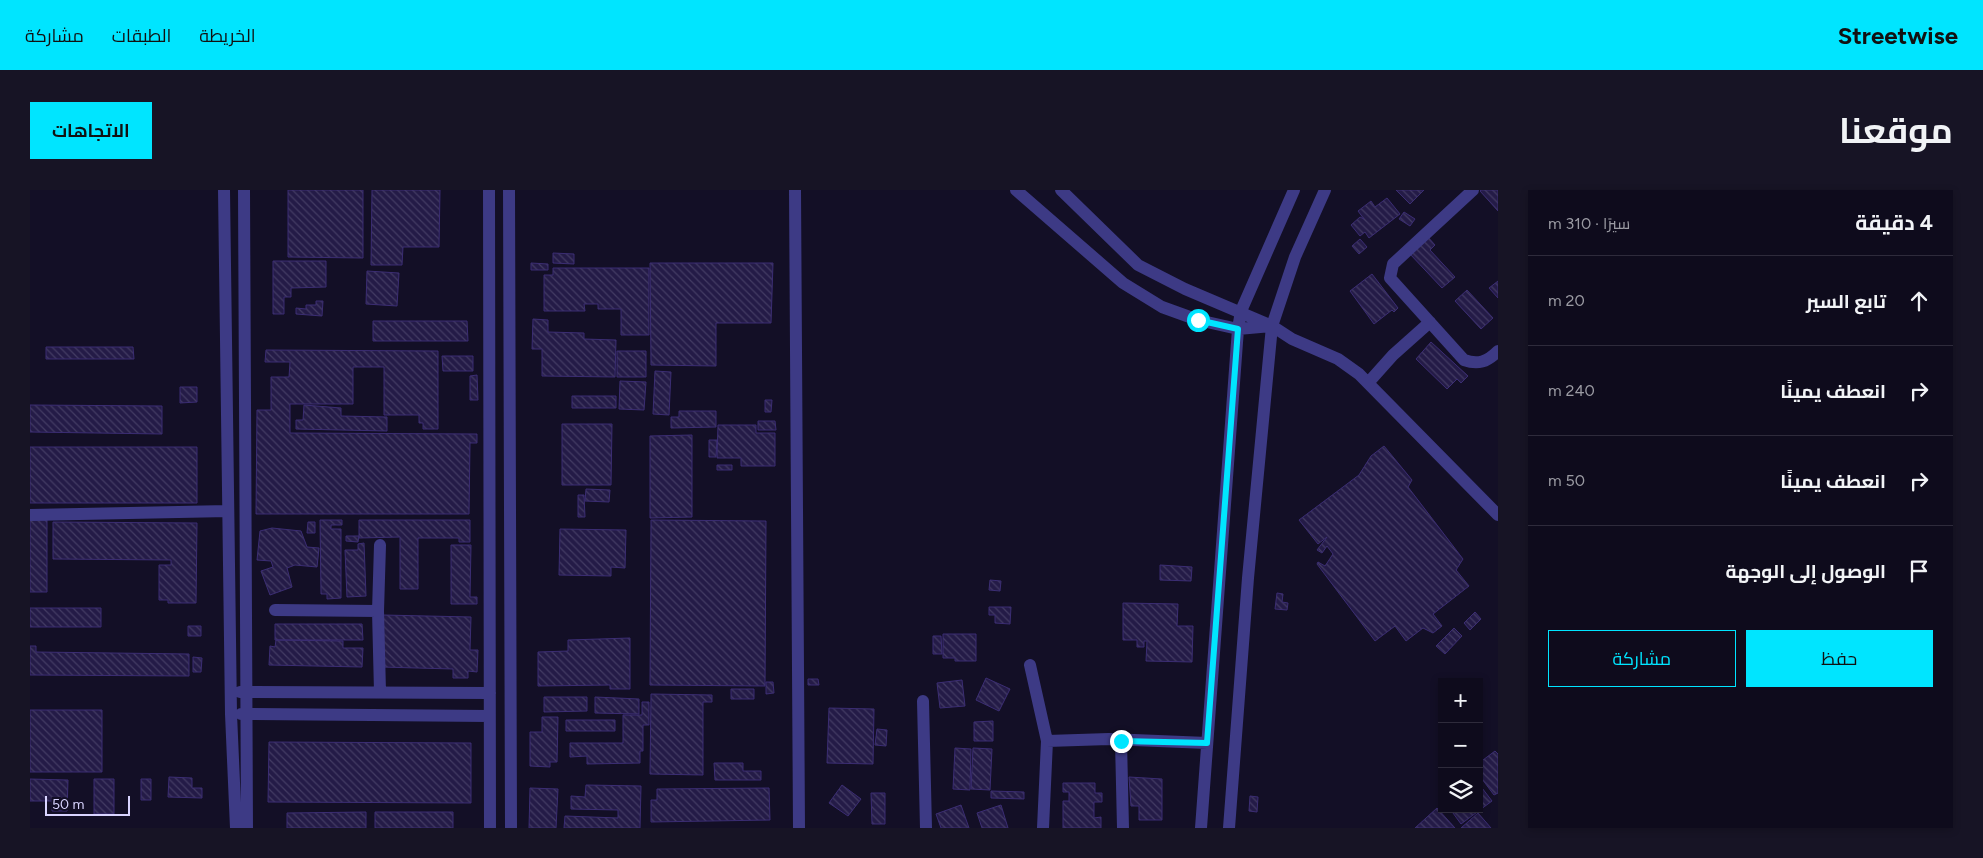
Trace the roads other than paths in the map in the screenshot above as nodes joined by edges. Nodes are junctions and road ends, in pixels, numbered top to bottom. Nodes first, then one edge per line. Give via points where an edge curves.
1 (224, 190) edge
2 (244, 190) edge
3 (489, 190) edge
4 (509, 190) edge
5 (795, 190) edge
6 (1016, 190) edge
7 (1061, 190) edge
8 (1294, 190) edge
9 (1325, 190) edge
10 (1473, 190) edge
11 (1241, 311) junction
12 (1430, 322) junction
13 (1272, 326) junction
14 (1238, 329) junction
15 (1498, 351) edge
16 (1368, 383) junction
17 (228, 511) junction
18 (30, 515) edge
19 (1498, 515) edge
20 (380, 545) dead end
21 (275, 610) dead end
22 (378, 611) junction
23 (1030, 665) dead end
24 (231, 692) junction
25 (248, 692) junction
26 (380, 692) junction
27 (490, 693) junction
28 (923, 701) dead end
29 (231, 714) junction
30 (248, 714) junction
31 (489, 716) junction
32 (1046, 740) junction
33 (1121, 741) junction
34 (1207, 743) junction
35 (236, 828) edge
36 (247, 828) edge
37 (490, 828) edge
38 (511, 828) edge
39 (800, 828) edge
40 (926, 828) edge
41 (1044, 828) edge
42 (1123, 828) edge
43 (1201, 828) edge
44 (1229, 828) edge

1 - 17 street
2 - 25 street
3 - 27 street
4 - 38 street
5 - 39 street
6 - 14 street via 1123,283 1162,307
7 - 11 street via 1138,264 1185,289
8 - 11 street
9 - 13 street via 1295,257
10 - 12 street via 1393,264 1390,278
11 - 13 street
11 - 14 street
12 - 15 street via 1464,360 1475,364 1489,360
12 - 16 street
13 - 14 street
13 - 16 street via 1292,339 1338,359
13 - 44 street
14 - 34 street
16 - 19 street
17 - 18 street
17 - 24 street
20 - 22 street
21 - 22 street
22 - 26 street
23 - 32 street
24 - 25 street
24 - 29 street
25 - 26 street
25 - 30 street
26 - 27 street
27 - 31 street
28 - 40 street
29 - 30 street
29 - 35 street
30 - 31 street
30 - 36 street
31 - 37 street
32 - 33 street
32 - 41 street
33 - 34 street
33 - 42 street
34 - 43 street

